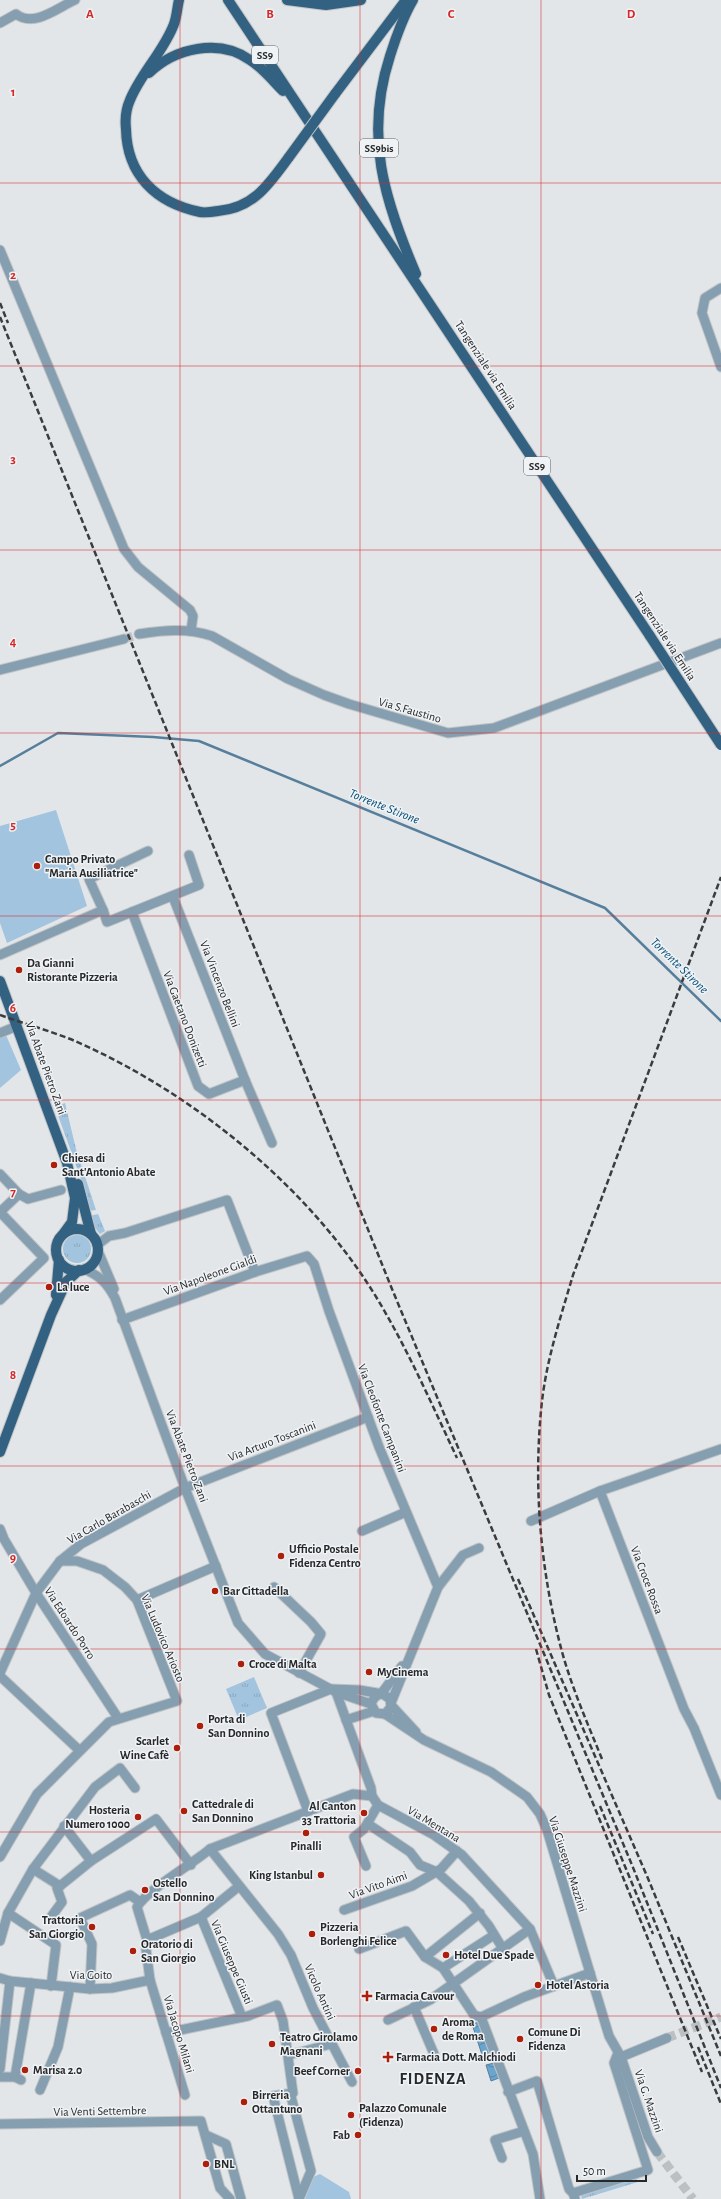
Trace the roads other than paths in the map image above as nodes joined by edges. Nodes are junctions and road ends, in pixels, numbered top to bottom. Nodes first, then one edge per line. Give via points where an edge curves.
1 (75, 0) edge
2 (179, 0) edge
3 (228, 0) edge
4 (287, 0) edge
5 (361, 0) edge
6 (406, 0) edge
7 (413, 0) edge
8 (0, 23) edge
9 (139, 83) junction
10 (302, 110) junction
11 (0, 250) edge
12 (721, 288) edge
13 (425, 296) junction
14 (721, 365) edge
15 (192, 631) junction
16 (139, 634) tunnel mouth
17 (124, 639) tunnel mouth
18 (721, 643) edge
19 (0, 670) edge
20 (721, 745) edge
21 (148, 851) dead end
22 (189, 855) dead end
23 (173, 897) junction
24 (103, 910) junction
25 (132, 912) junction
26 (0, 955) edge
27 (0, 981) edge
28 (17, 1026) junction
29 (0, 1034) edge
30 (245, 1080) junction
31 (272, 1142) dead end
32 (67, 1163) junction
33 (0, 1174) edge
34 (61, 1190) dead end
35 (19, 1194) junction
36 (0, 1212) edge
37 (64, 1233) junction
38 (91, 1234) junction
39 (97, 1248) junction
40 (307, 1256) joint
41 (59, 1260) junction
42 (82, 1270) junction
43 (255, 1272) junction
44 (115, 1298) junction
45 (0, 1300) edge
46 (51, 1315) junction
47 (122, 1320) junction
48 (368, 1417) junction
49 (721, 1449) edge
50 (0, 1450) edge
51 (185, 1488) junction
52 (600, 1491) junction
53 (406, 1512) junction
54 (531, 1521) dead end
55 (0, 1529) edge
56 (362, 1531) dead end
57 (2, 1537) edge
58 (479, 1548) dead end
59 (60, 1561) junction
60 (216, 1566) junction
61 (274, 1587) dead end
62 (438, 1587) junction
63 (36, 1592) junction
64 (137, 1600) junction
65 (408, 1656) junction
66 (299, 1672) junction
67 (0, 1674) edge
68 (334, 1690) junction
69 (380, 1694) junction
70 (391, 1704) junction
71 (373, 1707) junction
72 (385, 1714) junction
73 (118, 1718) junction
74 (346, 1720) junction
75 (424, 1740) junction
76 (79, 1750) junction
77 (135, 1788) dead end
78 (721, 1795) edge
79 (372, 1796) junction
80 (378, 1805) junction
81 (308, 1811) junction
82 (368, 1824) junction
83 (64, 1826) junction
84 (210, 1849) junction
85 (457, 1851) junction
86 (0, 1857) edge
87 (91, 1861) junction
88 (191, 1865) junction
89 (366, 1866) dead end
90 (33, 1869) junction
91 (437, 1872) junction
92 (60, 1886) junction
93 (238, 1887) junction
94 (140, 1902) junction
95 (344, 1910) dead end
96 (8, 1913) junction
97 (480, 1913) junction
98 (52, 1917) dead end
99 (200, 1917) junction
100 (530, 1929) junction
101 (494, 1935) junction
102 (147, 1940) junction
103 (0, 1941) edge
104 (503, 1948) junction
105 (359, 1949) dead end
106 (425, 1957) junction
107 (443, 1968) junction
108 (590, 1973) junction
109 (0, 1978) edge
110 (150, 1980) junction
111 (10, 1981) junction
112 (31, 1983) junction
113 (453, 1984) junction
114 (51, 1986) junction
115 (554, 1986) junction
116 (70, 1988) junction
117 (90, 1989) junction
118 (414, 2007) junction
119 (242, 2017) junction
120 (481, 2017) junction
121 (388, 2020) dead end
122 (166, 2033) junction
123 (667, 2038) tunnel mouth
124 (331, 2044) junction
125 (434, 2054) dead end
126 (289, 2055) junction
127 (620, 2055) junction
128 (0, 2069) edge
129 (0, 2077) edge
130 (352, 2082) dead end
131 (40, 2090) dead end
132 (508, 2092) junction
133 (292, 2093) junction
134 (185, 2095) dead end
135 (0, 2124) edge
136 (524, 2131) junction
137 (206, 2135) junction
138 (657, 2152) tunnel mouth
139 (502, 2158) dead end
140 (574, 2196) edge
141 (230, 2199) edge
142 (241, 2199) edge
143 (299, 2199) edge
144 (540, 2199) edge

1 - 8 street via 34,19 25,19 16,14
2 - 9 main road via 174,23
3 - 10 main road, Tangenziale via Emilia / SS9
4 - 5 main road via 326,5
6 - 9 main road, bridge via 273,179 256,198 231,210 203,212 180,208 161,198 144,182 132,161 126,141 125,120 129,100
7 - 13 main road, SS9bis via 395,38 385,70 378,104 378,133 385,191 395,224
9 - 10 main road via 157,65 172,55 193,49 215,48 250,59
10 - 13 main road, Tangenziale via Emilia / SS9
11 - 15 street via 124,549 138,567 190,610 193,616
12 - 14 street via 705,298 702,313
13 - 20 main road, Tangenziale via Emilia / SS9, bridge
15 - 16 street, Via S.Faustino via 165,630
15 - 18 street, Via S.Faustino via 212,636 288,679 324,695 448,733 494,728
17 - 19 street
21 - 24 street via 89,879
22 - 23 street via 199,885
23 - 25 street
23 - 30 street, Via Vincenzo Bellini
24 - 25 street via 107,922
24 - 26 street
25 - 30 street, Via Gaetano Donizetti via 198,1086 209,1094
27 - 28 main road, Via Abate Pietro Zani
28 - 29 street
28 - 32 main road, Via Abate Pietro Zani
30 - 31 street, Via Vincenzo Bellini
32 - 37 main road, Via Abate Pietro Zani via 75,1198 72,1222
32 - 38 main road, Via Abate Pietro Zani via 78,1182
33 - 35 street
34 - 35 street via 28,1199
35 - 36 street
36 - 45 street via 44,1258
37 - 38 main road via 78,1229
37 - 41 main road via 57,1243
38 - 39 main road
39 - 42 main road via 94,1262
39 - 43 street via 108,1236 125,1233 227,1200
39 - 44 street, Via Abate Pietro Zani via 114,1286
40 - 43 street, Via Napoleone Gialdi
40 - 48 street, Via Cleofonte Campanini via 314,1264
41 - 42 main road via 67,1268
41 - 46 main road via 58,1286
42 - 44 street, Via Abate Pietro Zani via 98,1275 107,1283
42 - 46 main road via 66,1282
43 - 47 street, Via Napoleone Gialdi
44 - 47 street, Via Abate Pietro Zani
46 - 50 main road
47 - 51 street, Via Abate Pietro Zani
48 - 51 street, Via Arturo Toscanini
48 - 53 street, Via Cleofonte Campanini
49 - 52 street
51 - 59 street, Via Carlo Barabaschi via 81,1544
51 - 60 street, Via Abate Pietro Zani
52 - 54 street
52 - 78 street, Via Croce Rossa via 684,1709
53 - 56 street
53 - 62 street, Via Cleofonte Campanini
55 - 57 street, Via Edoardo Porro
57 - 63 street, Via Edoardo Porro
58 - 62 street via 463,1555
59 - 63 street, Via Carlo Barabaschi
59 - 64 street, Via Ludovico Ariosto via 77,1561 103,1570 125,1586
60 - 64 street
60 - 66 street, Via Abate Pietro Zani via 238,1623 265,1654
61 - 66 street via 321,1634
62 - 65 street
63 - 67 street, Via Carlo Barabaschi
63 - 73 street, Via Edoardo Porro
64 - 73 street, Via Ludovico Ariosto via 177,1701
65 - 69 street
65 - 70 street
66 - 68 street
67 - 76 street
68 - 69 street via 359,1690
68 - 71 street
68 - 74 street, Via Mentana
68 - 81 street via 271,1713
69 - 70 street via 388,1697
69 - 71 street via 374,1698
70 - 72 street
70 - 75 street
71 - 72 street via 378,1714
71 - 74 street
72 - 75 street
73 - 76 street via 109,1722
74 - 79 street, Via Mentana
75 - 108 street, Via Giuseppe Mazzini via 491,1772 527,1796 540,1814
76 - 86 street via 37,1794
77 - 83 street via 120,1768 95,1787
79 - 80 street, Via Mentana
79 - 81 street via 354,1794
80 - 82 street
80 - 85 street, Via Mentana via 434,1835
81 - 84 street
82 - 89 street via 354,1837
82 - 91 street via 410,1852 420,1865
83 - 87 street
83 - 90 street
84 - 88 street
84 - 93 street, Vicolo Antini
85 - 91 street, Via Vito Aimi
85 - 100 street, Via Mentana
87 - 88 street via 156,1819
87 - 92 street
88 - 94 street via 142,1898
90 - 92 street
90 - 96 street
91 - 95 street, Via Vito Aimi via 412,1886
91 - 97 street
92 - 98 street via 57,1888 62,1902
93 - 99 street
93 - 124 street, Vicolo Antini via 278,1934 291,1955
94 - 102 street, Via Jacopo Milani via 137,1907
94 - 117 street via 130,1895 80,1918 92,1944
96 - 103 street
96 - 114 street via 56,1945
97 - 101 street
97 - 106 street
99 - 102 street
99 - 119 street, Via Giuseppe Giusti
100 - 104 street
100 - 115 street, Via Mentana
101 - 104 street
101 - 107 street
102 - 110 street, Via Jacopo Milani
104 - 113 street
105 - 106 street via 406,1931
106 - 107 street
107 - 113 street
108 - 115 street
108 - 127 street, Via Giuseppe Mazzini via 609,2036
109 - 111 street, Via Goito
110 - 117 street, Via Goito via 112,1988
110 - 122 street, Via Jacopo Milani
111 - 112 street, Via Goito
111 - 128 street
112 - 114 street, Via Goito
112 - 129 street via 18,2078
113 - 118 street via 430,2000
113 - 120 street via 474,2015
114 - 116 street, Via Goito
115 - 120 street
116 - 117 street, Via Goito
116 - 131 street via 58,2047
118 - 121 street
118 - 125 street
119 - 122 street
119 - 126 street via 277,2005 283,2021
120 - 132 street
122 - 134 street, Via Jacopo Milani
123 - 127 street
124 - 126 street
124 - 130 street, Vicolo Antini
126 - 133 street
127 - 138 street, Via G. Mazzini via 648,2137
127 - 140 street via 614,2063 648,2170
132 - 136 street
132 - 140 street via 538,2081 569,2189
133 - 143 street via 311,2171
133 - 143 street via 273,2096
135 - 137 street, Via Venti Settembre via 201,2121
136 - 139 street via 496,2140
136 - 144 street via 533,2154
137 - 141 street via 220,2188
137 - 142 street via 226,2144

